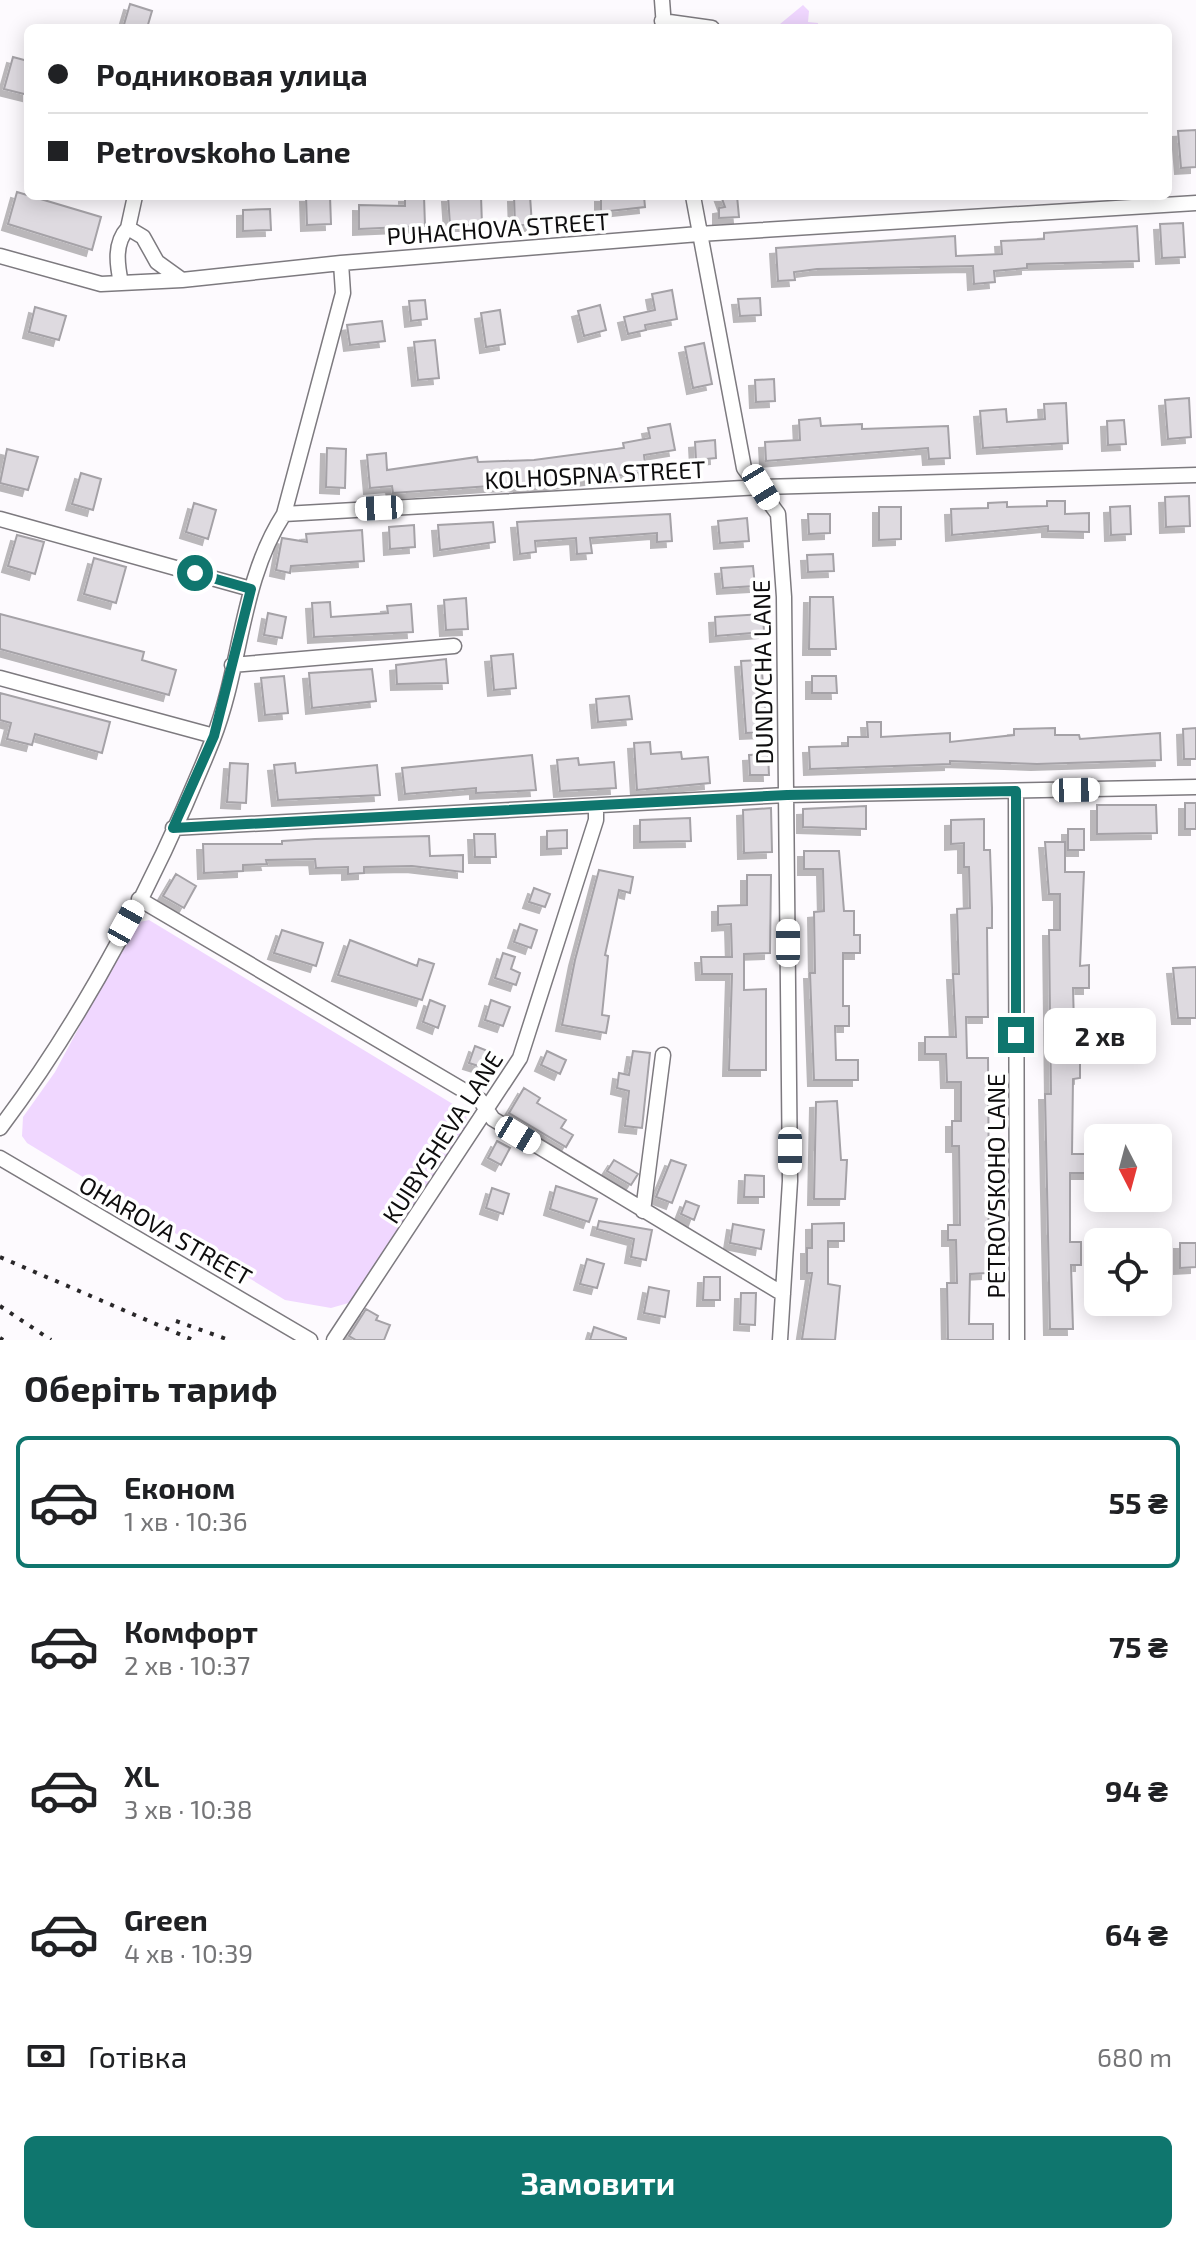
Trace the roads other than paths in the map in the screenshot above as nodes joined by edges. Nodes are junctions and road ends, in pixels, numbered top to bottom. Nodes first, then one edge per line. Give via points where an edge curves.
1 (662, 0) edge
2 (663, 24) edge
3 (134, 200) edge
4 (694, 200) edge
5 (1196, 203) edge
6 (128, 228) junction
7 (699, 234) junction
8 (0, 256) edge
9 (341, 263) junction
10 (182, 280) junction
11 (121, 283) junction
12 (1196, 475) edge
13 (761, 487) junction
14 (284, 514) junction
15 (0, 519) edge
16 (251, 589) junction
17 (454, 646) dead end
18 (232, 665) junction
19 (0, 678) edge
20 (214, 736) junction
21 (1196, 787) edge
22 (1016, 791) junction
23 (787, 795) junction
24 (596, 806) junction
25 (173, 828) junction
26 (139, 899) junction
27 (663, 1055) dead end
28 (488, 1111) junction
29 (0, 1128) edge
30 (0, 1158) edge
31 (643, 1211) junction
32 (783, 1294) junction
33 (310, 1340) edge
34 (334, 1340) edge
35 (780, 1340) edge
36 (1017, 1340) edge

1 - 2 street
3 - 6 street
4 - 7 street, DUNDYCHA LANE
5 - 7 street, PUHACHOVA STREET
6 - 10 street via 143,237 157,262
6 - 11 street via 120,237
7 - 9 street, PUHACHOVA STREET
7 - 13 street, DUNDYCHA LANE via 744,468
8 - 11 street, PUHACHOVA STREET via 101,284
9 - 10 street, PUHACHOVA STREET
9 - 14 street via 343,293
10 - 11 street, PUHACHOVA STREET
12 - 13 street, KOLHOSPNA STREET
13 - 14 street, KOLHOSPNA STREET
13 - 23 street, DUNDYCHA LANE via 778,514
14 - 16 street via 265,544
15 - 16 street
16 - 18 street
17 - 18 street
18 - 20 street
19 - 20 street
20 - 25 street
21 - 22 street
22 - 23 street
22 - 36 street, PETROVSKOHO LANE
23 - 24 street
23 - 32 street, DUNDYCHA LANE via 790,1181
24 - 25 street
24 - 28 street, KUIBYSHEVA LANE via 596,820 520,1058
25 - 26 street
26 - 28 street via 480,1100
26 - 29 street via 46,1068
27 - 31 street
28 - 31 street via 493,1119
28 - 34 street, KUIBYSHEVA LANE
30 - 33 street, OHAROVA STREET
31 - 32 street
32 - 35 street, DUNDYCHA LANE

